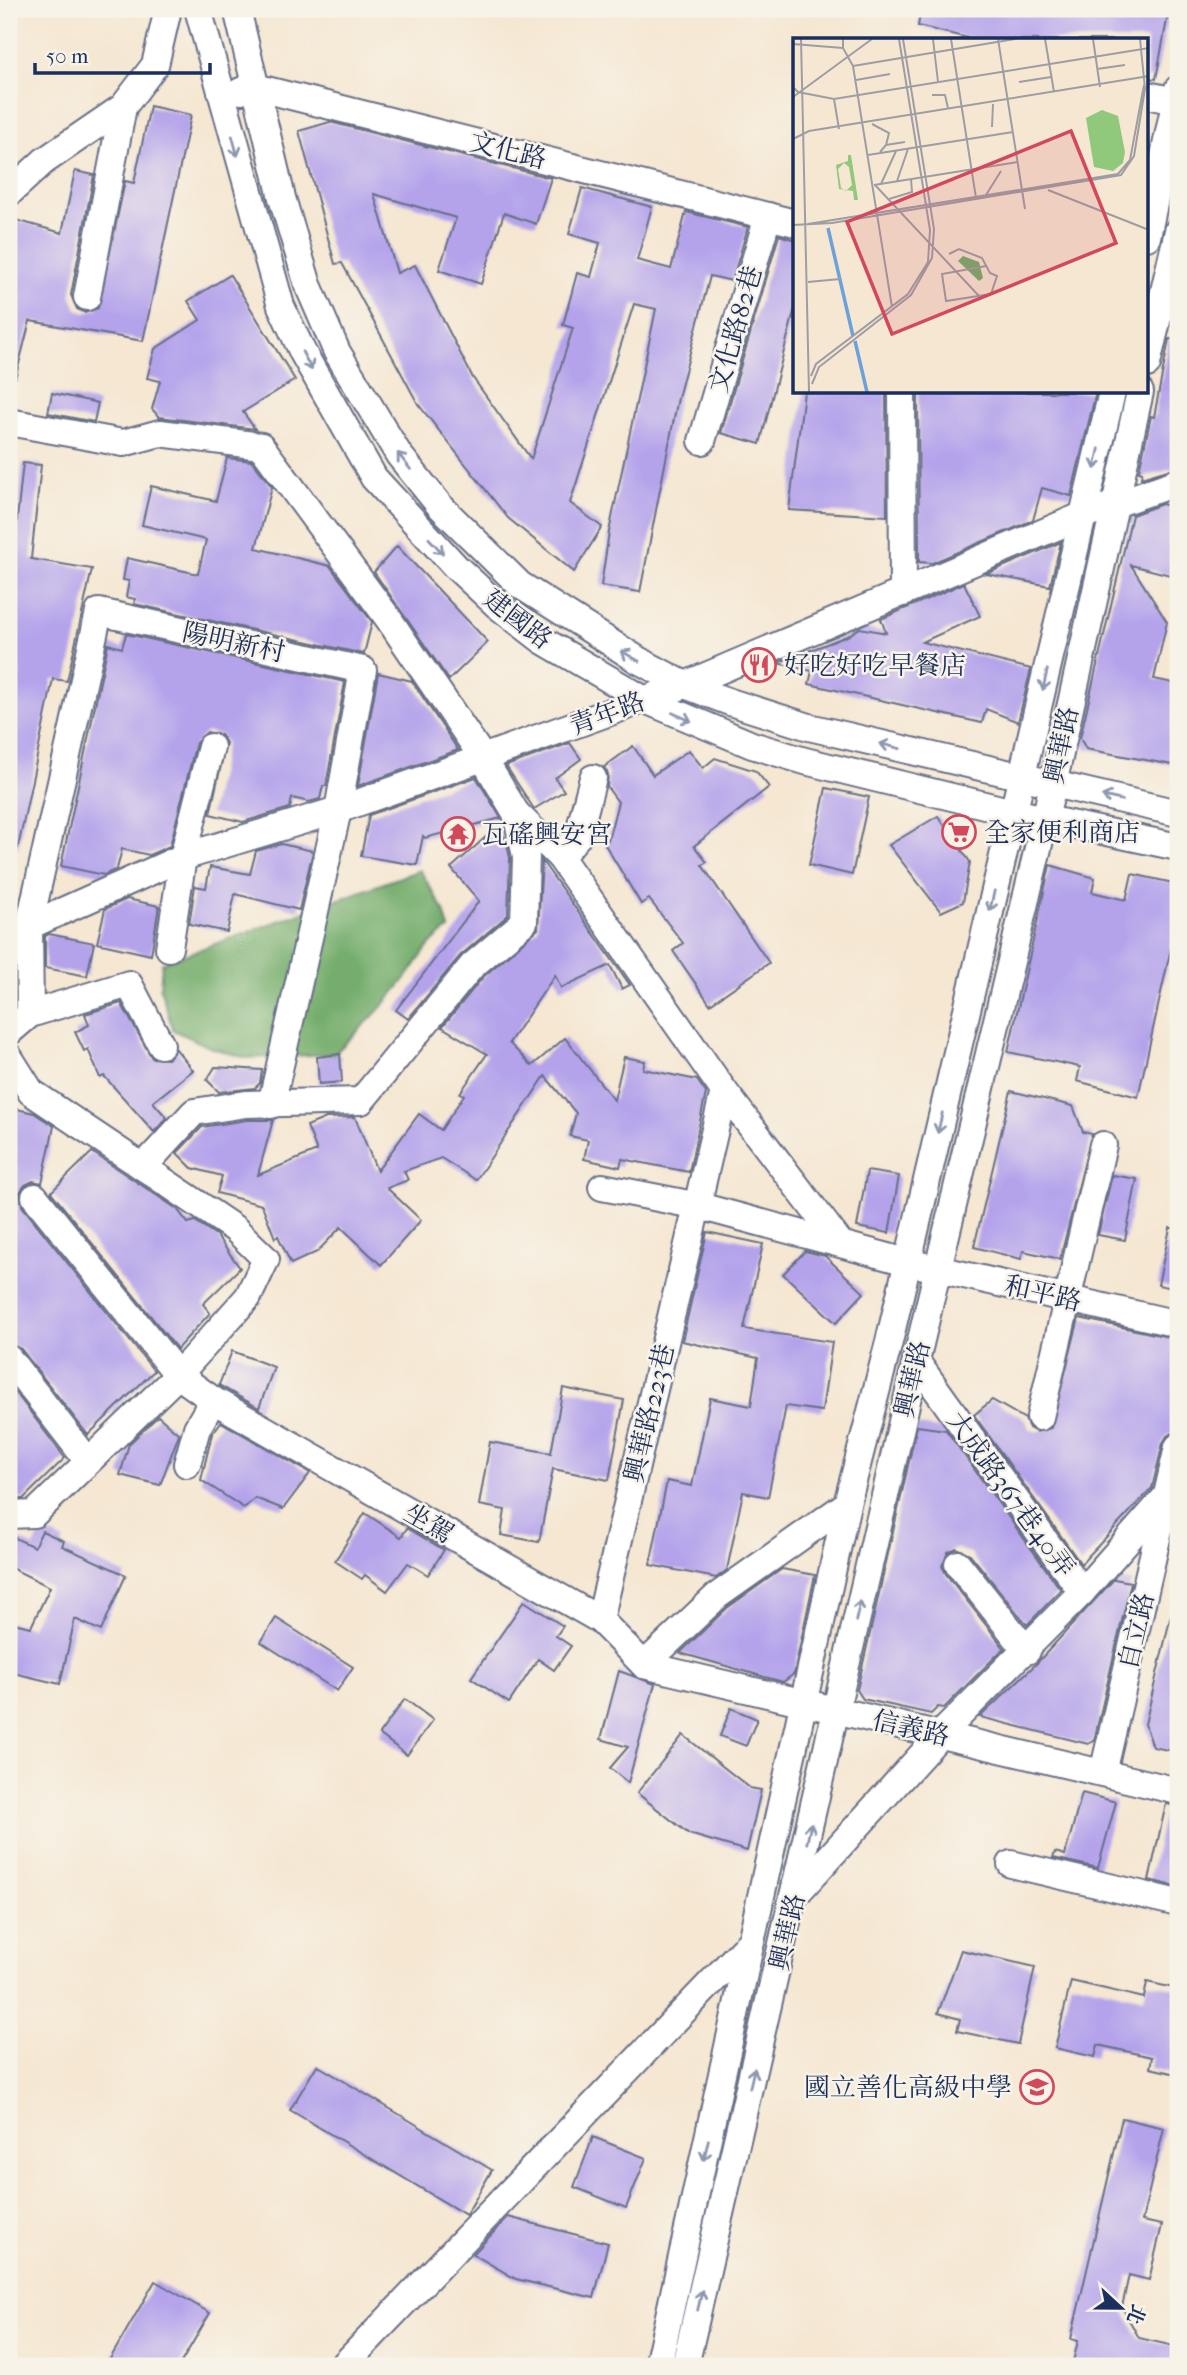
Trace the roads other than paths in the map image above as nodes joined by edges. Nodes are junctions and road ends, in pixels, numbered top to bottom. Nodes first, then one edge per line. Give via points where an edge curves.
1 (169, 9) edge
2 (198, 9) edge
3 (237, 9) edge
4 (255, 87) junction
5 (1148, 94) edge
6 (1177, 95) edge
7 (222, 97) junction
8 (123, 107) junction
9 (9, 193) edge
10 (768, 216) junction
11 (793, 222) edge
12 (1178, 231) edge
13 (1148, 232) edge
14 (87, 297) dead end
15 (1162, 301) edge
16 (1148, 359) edge
17 (902, 394) edge
18 (1112, 394) edge
19 (1140, 394) edge
20 (9, 422) edge
21 (702, 441) dead end
22 (1178, 482) edge
23 (1114, 504) junction
24 (1084, 515) junction
25 (903, 593) junction
26 (685, 685) junction
27 (643, 699) junction
28 (211, 747) dead end
29 (483, 758) junction
30 (593, 778) dead end
31 (1022, 778) junction
32 (1053, 785) junction
33 (338, 810) junction
34 (1013, 812) junction
35 (516, 813) junction
36 (1178, 813) edge
37 (1044, 819) junction
38 (1178, 847) edge
39 (560, 857) junction
40 (183, 858) junction
41 (29, 926) junction
42 (169, 948) dead end
43 (30, 1014) junction
44 (9, 1032) edge
45 (161, 1045) dead end
46 (9, 1057) edge
47 (724, 1091) junction
48 (271, 1105) junction
49 (1103, 1145) dead end
50 (143, 1167) junction
51 (602, 1187) dead end
52 (35, 1197) dead end
53 (699, 1206) junction
54 (840, 1243) junction
55 (907, 1262) junction
56 (939, 1269) junction
57 (1067, 1299) junction
58 (1178, 1324) edge
59 (9, 1359) edge
60 (916, 1361) junction
61 (178, 1375) junction
62 (213, 1400) junction
63 (1040, 1417) dead end
64 (1178, 1447) edge
65 (88, 1461) junction
66 (187, 1464) dead end
67 (1173, 1488) edge
68 (848, 1504) junction
69 (9, 1515) edge
70 (958, 1564) dead end
71 (1082, 1592) junction
72 (600, 1620) junction
73 (1027, 1651) junction
74 (645, 1665) junction
75 (805, 1703) junction
76 (835, 1710) junction
77 (940, 1735) junction
78 (1103, 1773) junction
79 (1178, 1791) edge
80 (1011, 1864) dead end
81 (796, 1894) junction
82 (1178, 1903) edge
83 (752, 1940) junction
84 (343, 2366) edge
85 (657, 2366) edge
86 (685, 2366) edge

1 - 8 street via 155,65
2 - 7 street, 建國路
3 - 4 street, 建國路
4 - 7 street
4 - 10 street, 文化路
26 -> 4 street, 建國路 via 590,632 520,585 440,506 400,455 337,352 307,285
5 - 6 street
6 - 13 street
7 -> 27 street, 建國路 via 281,306 374,478 498,606 542,640
8 - 9 street via 44,161
8 - 14 street
10 - 11 street, 文化路
10 - 21 street, 文化路82巷
12 - 15 street
15 - 16 street
17 - 25 street
18 -> 24 street, 興華路
19 - 23 street, 興華路
20 - 29 street via 124,443 160,433 261,446 388,618
22 - 23 street, 青年路
23 - 24 street, 青年路
23 - 32 street, 興華路
24 - 25 street, 青年路
24 -> 31 street, 興華路
25 - 26 street, 青年路
26 - 27 street, 青年路
31 -> 26 street, 建國路 via 771,716
27 - 29 street, 青年路
27 -> 34 street, 建國路 via 778,753
28 - 40 street
29 - 33 street, 青年路
29 - 35 street
30 - 39 street via 578,836
31 - 32 street, 建國路
31 - 34 street, 興華路
36 -> 32 street, 建國路
32 - 37 street, 興華路
33 - 40 street, 青年路
33 - 41 street, 陽明新村 via 363,670 99,612
33 - 48 street, 陽明新村
34 - 37 street, 建國路
34 -> 55 street, 興華路
35 - 39 street
35 - 48 street via 526,856 524,922 472,966 361,1101
37 - 38 street, 建國路
37 - 56 street, 興華路
39 - 47 street
40 - 41 street, 青年路
40 - 42 street
41 - 43 street, 陽明新村
43 - 44 street
43 - 45 street via 129,984
46 - 50 street via 31,1092
47 - 53 street, 興華路223巷
47 - 54 street
48 - 50 street via 194,1112
49 - 57 street
50 - 61 street via 235,1229 266,1259 248,1297
51 - 53 street
52 - 61 street, 坐駕
53 - 54 street
53 - 72 street, 興華路223巷
54 - 55 street
55 - 56 street, 和平路
55 - 68 street, 興華路
56 - 57 street, 和平路
56 - 60 street, 興華路
57 - 58 street, 和平路
57 - 63 street
59 - 65 street
60 - 71 street, 大成路367巷40弄
76 -> 60 street, 興華路
61 - 62 street, 坐駕
61 - 65 street
62 - 66 street via 197,1428
62 - 72 street, 坐駕
64 - 67 street, 自立路
65 - 69 street via 34,1514
67 - 71 street
67 - 78 street, 自立路
68 - 74 street via 717,1596
68 - 75 street, 興華路
70 - 73 street
71 - 73 street
72 - 74 street, 坐駕
73 - 77 street
74 - 75 street, 信義路
75 - 76 street, 信義路
75 - 83 street, 興華路
76 - 77 street, 信義路
81 -> 76 street, 興華路
77 - 78 street, 信義路
77 - 81 street
78 - 79 street, 信義路
80 - 82 street
81 - 83 street
86 -> 81 street, 興華路
83 - 84 street
83 -> 85 street, 興華路

